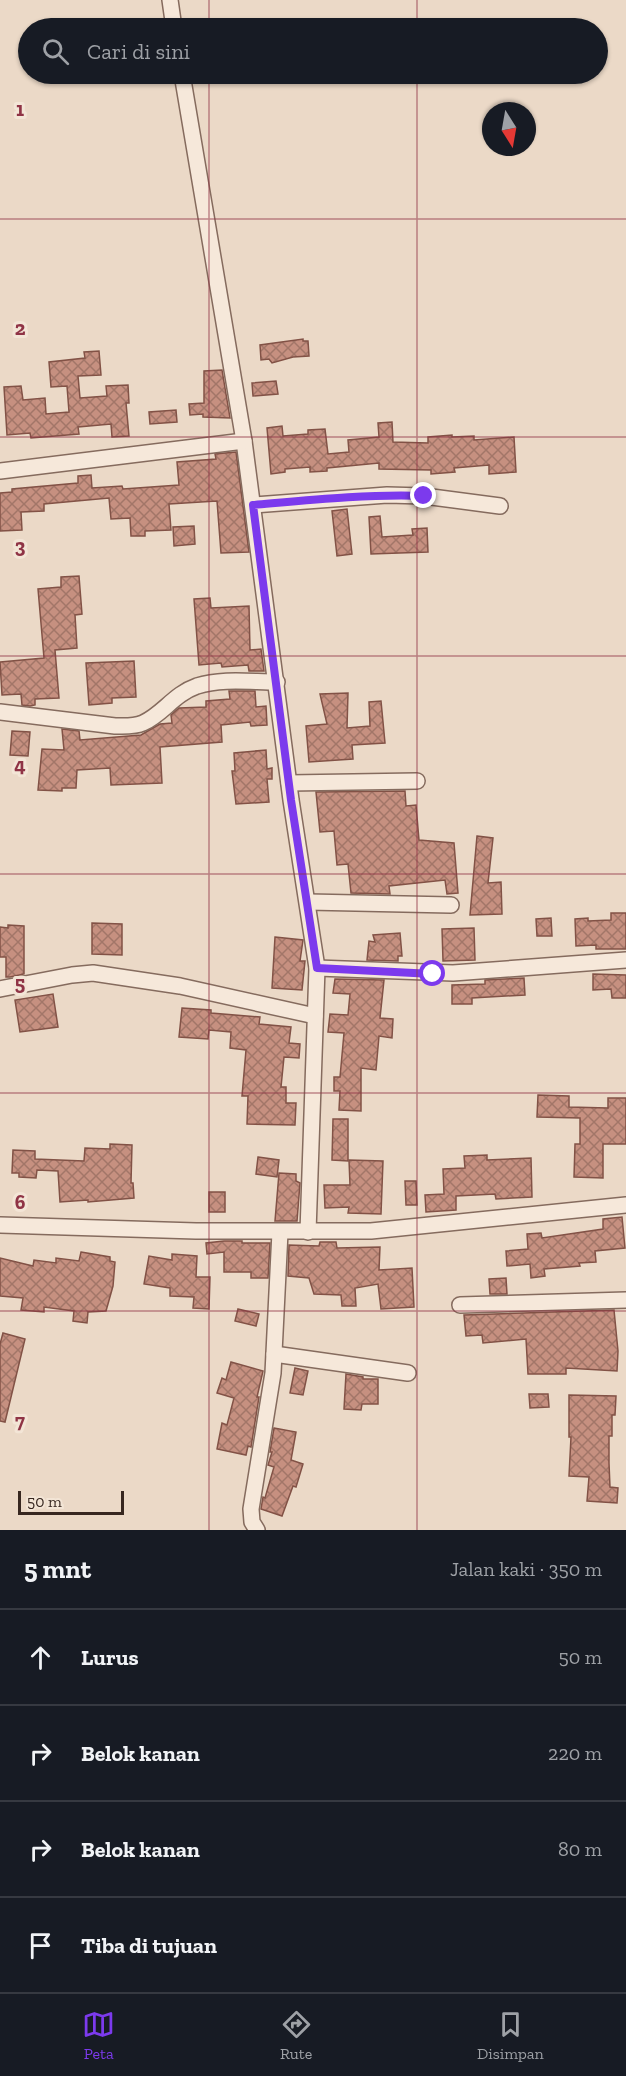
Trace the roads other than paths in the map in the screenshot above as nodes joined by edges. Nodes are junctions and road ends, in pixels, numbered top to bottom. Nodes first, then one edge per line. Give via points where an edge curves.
1 (170, 0) edge
2 (173, 18) edge
3 (184, 84) edge
4 (244, 441) junction
5 (0, 471) edge
6 (253, 505) junction
7 (500, 506) dead end
8 (277, 682) junction
9 (0, 712) edge
10 (417, 781) dead end
11 (289, 783) junction
12 (308, 902) junction
13 (451, 904) dead end
14 (626, 960) edge
15 (317, 968) junction
16 (0, 989) edge
17 (315, 1016) junction
18 (626, 1205) edge
19 (0, 1225) edge
20 (280, 1232) junction
21 (308, 1232) junction
22 (626, 1300) edge
23 (460, 1305) dead end
24 (274, 1354) junction
25 (408, 1373) dead end
26 (257, 1530) edge

1 - 2 street
3 - 4 street
4 - 5 street
4 - 6 street
6 - 7 street via 387,495
6 - 8 street
8 - 9 street via 211,683 195,687 175,697 142,724 131,726
8 - 11 street
10 - 11 street
11 - 12 street
12 - 13 street
12 - 15 street
14 - 15 street via 453,974
15 - 17 street
16 - 17 street via 93,973
17 - 21 street
18 - 21 street via 424,1227
19 - 20 street
20 - 21 street
20 - 24 street
22 - 23 street
24 - 25 street
24 - 26 street via 251,1509

